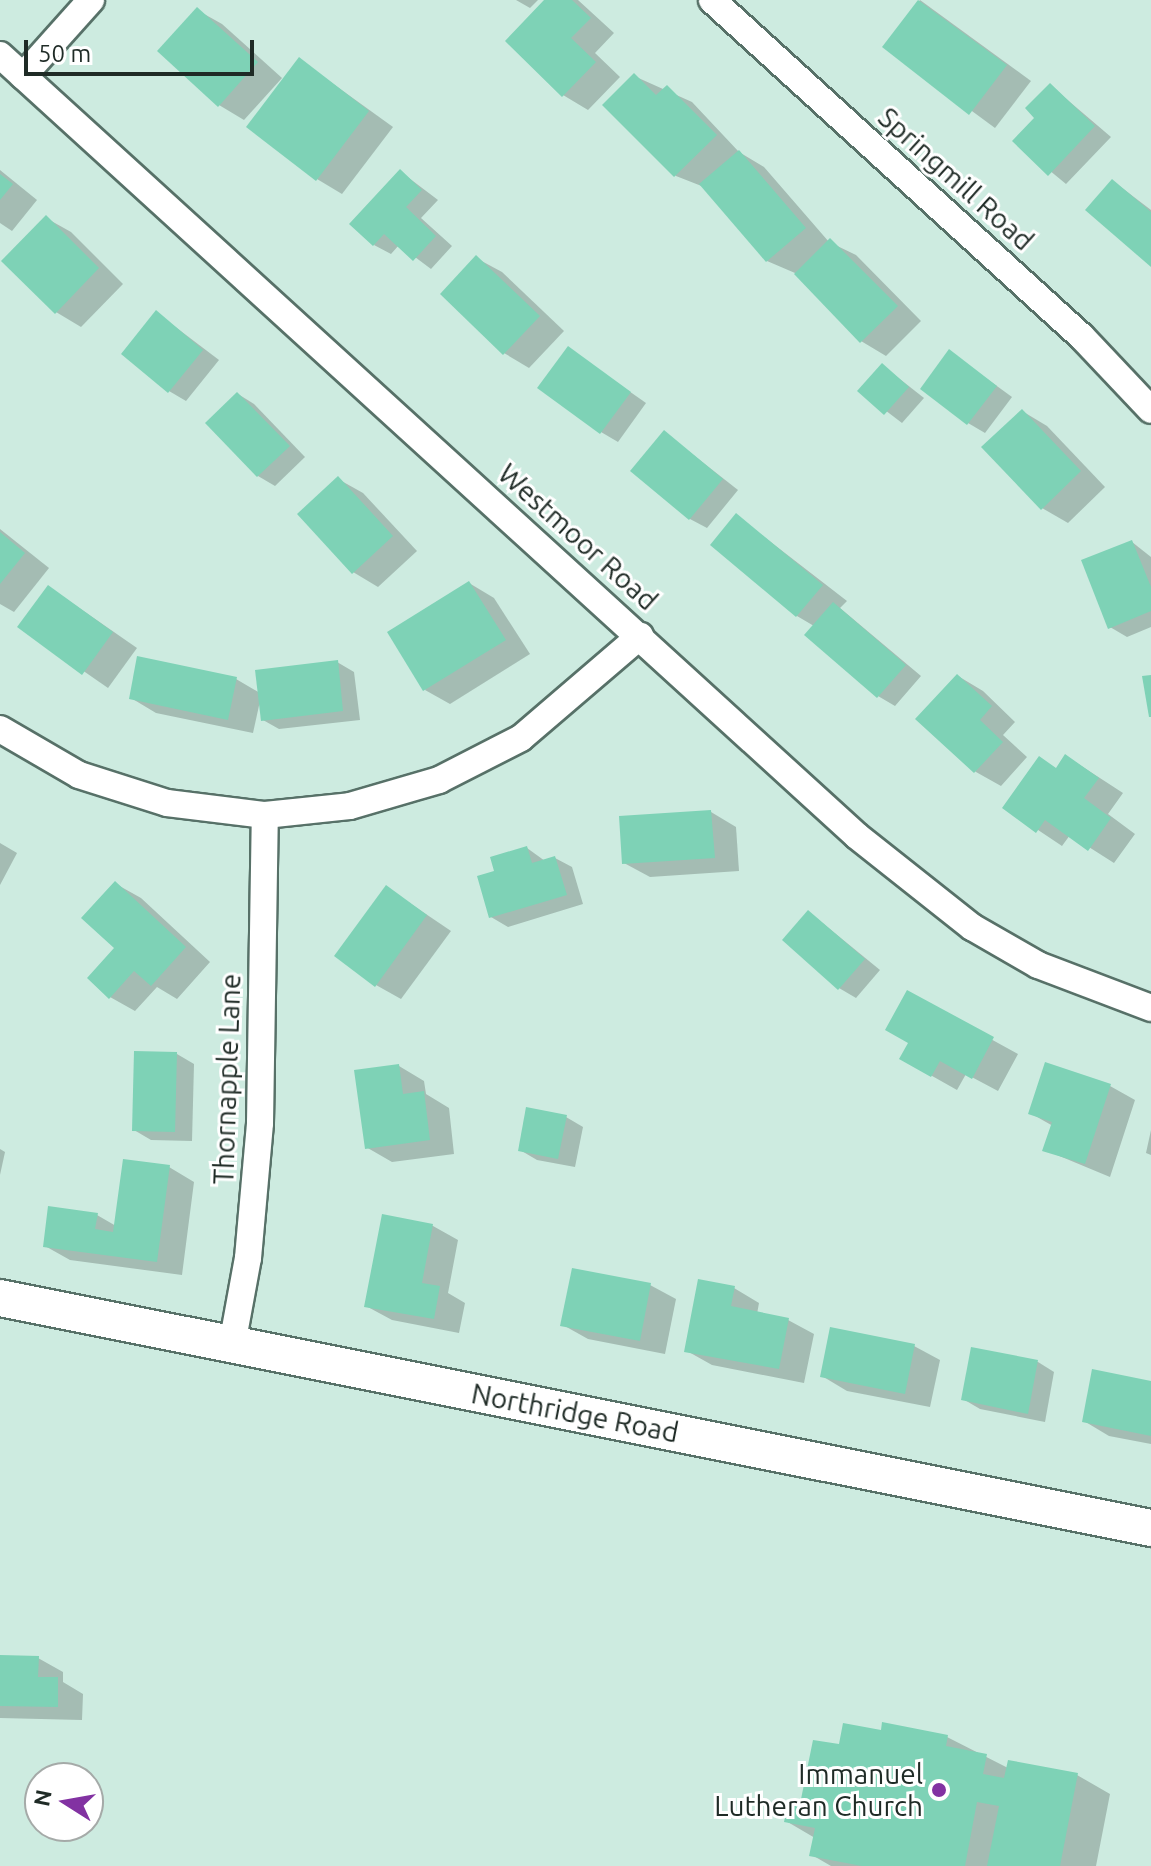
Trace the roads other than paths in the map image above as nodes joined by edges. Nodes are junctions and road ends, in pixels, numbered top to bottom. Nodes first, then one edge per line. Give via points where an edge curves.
1 (91, 0) edge
2 (712, 0) edge
3 (0, 55) edge
4 (23, 76) junction
5 (1151, 410) edge
6 (640, 636) junction
7 (0, 729) edge
8 (265, 815) junction
9 (1151, 1008) edge
10 (0, 1298) edge
11 (232, 1345) junction
12 (1151, 1528) edge

1 - 4 street
2 - 5 street, Springmill Road via 1082,337
3 - 4 street, Westmoor Road
4 - 6 street, Westmoor Road
6 - 8 street via 558,711 481,761 380,799
6 - 9 street, Westmoor Road via 857,836 972,927 1038,965
7 - 8 street via 79,775 122,791 212,812
8 - 11 street, Thornapple Lane via 260,1123 253,1218
10 - 11 main road, Northridge Road
11 - 12 main road, Northridge Road

